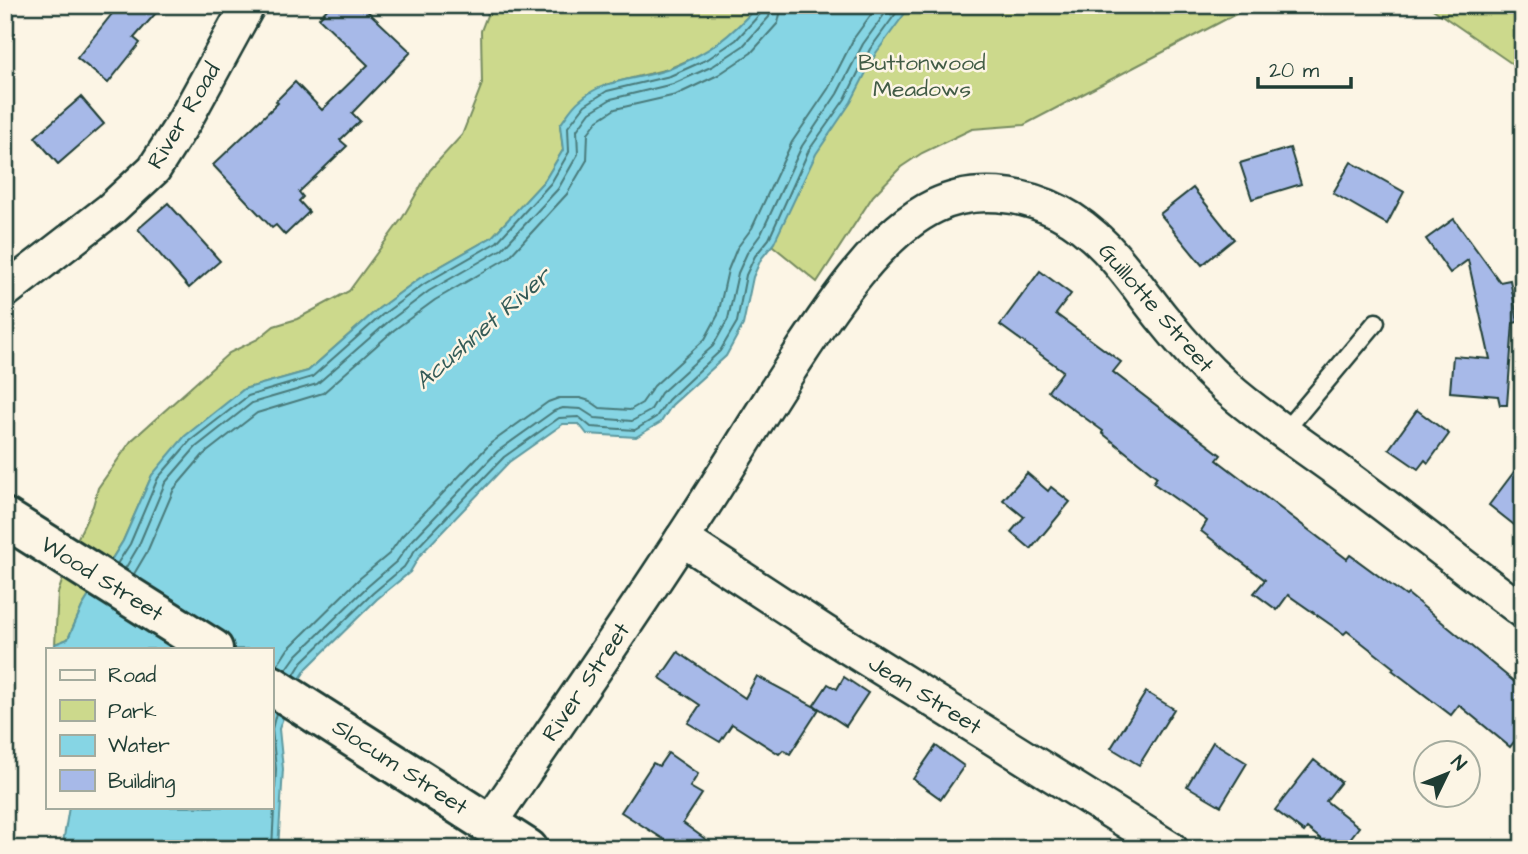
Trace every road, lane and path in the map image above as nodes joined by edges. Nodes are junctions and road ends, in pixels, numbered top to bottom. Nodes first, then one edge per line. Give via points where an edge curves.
1 (248, 5) edge
2 (5, 291) edge
3 (1376, 321) dead end
4 (1284, 432) junction
5 (5, 518) edge
6 (682, 539) junction
7 (1523, 611) edge
8 (206, 645) edge
9 (273, 686) edge
10 (508, 840) edge
11 (1171, 849) edge

1 - 2 street, River Road via 154,169 111,209
3 - 4 lane
4 - 6 street, Guillotte Street via 1203,365 1116,258 1080,225 1018,198 954,199 913,220 841,294
4 - 7 street, Guillotte Street
5 - 8 street, Wood Street
6 - 10 street, River Street
6 - 11 street, Jean Street
9 - 10 street, Slocum Street

